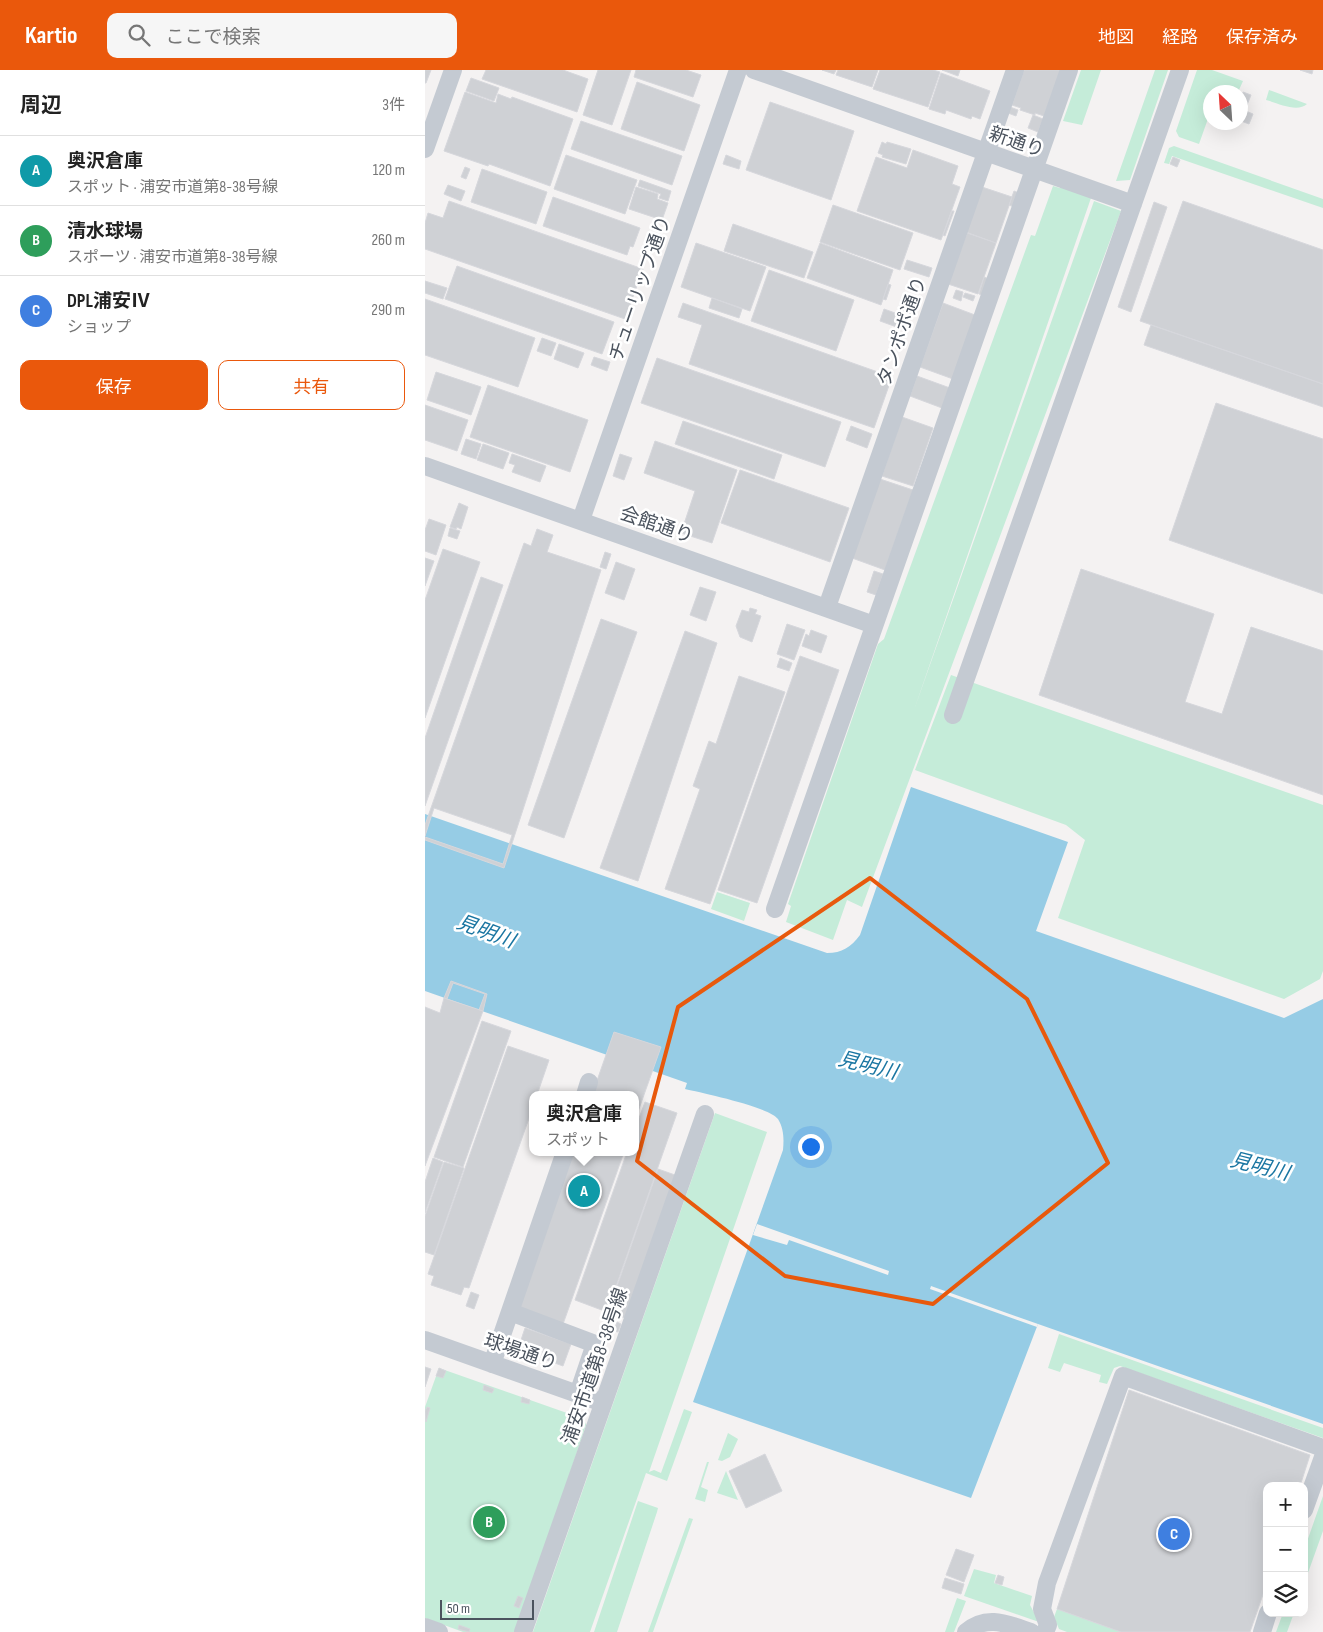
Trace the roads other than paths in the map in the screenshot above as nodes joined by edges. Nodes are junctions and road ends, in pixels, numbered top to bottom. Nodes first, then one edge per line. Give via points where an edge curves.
1 (453, 70) edge
2 (738, 70) edge
3 (754, 70) edge
4 (1015, 70) edge
5 (1069, 70) edge
6 (1180, 70) edge
7 (425, 149) edge
8 (986, 153) junction
9 (1035, 169) junction
10 (1133, 204) junction
11 (425, 466) edge
12 (581, 520) junction
13 (827, 607) junction
14 (874, 625) junction
15 (953, 715) dead end
16 (775, 909) dead end
17 (705, 1114) dead end
18 (564, 1156) edge
19 (509, 1312) junction
20 (425, 1340) edge
21 (492, 1364) junction
22 (578, 1394) junction
23 (603, 1402) junction
24 (1323, 1448) edge
25 (1323, 1457) edge
26 (1308, 1499) edge
27 (1267, 1617) edge
28 (425, 1627) edge
29 (439, 1632) edge
30 (523, 1632) edge
31 (966, 1632) edge
32 (1031, 1632) edge
33 (1045, 1632) edge
34 (1261, 1632) edge

1 - 7 street
2 - 12 street, チューリップ通り
3 - 8 street, 新通り
4 - 8 street, タンポポ通り
5 - 9 street
6 - 10 street
8 - 9 street, 新通り
8 - 13 street, タンポポ通り
9 - 10 street, 新通り
9 - 14 street
10 - 15 street
11 - 12 street, 会館通り
12 - 13 street, 会館通り
13 - 14 street, 会館通り
14 - 16 street
17 - 23 street, 浦安市道第8-38号線
18 - 19 street
19 - 21 street
19 - 22 street via 595,1344
20 - 21 street, 球場通り
21 - 22 street, 球場通り
22 - 23 street, 球場通り
23 - 30 street, 浦安市道第8-38号線
24 - 33 street via 1123,1376 1047,1583 1042,1609 1047,1625
25 - 26 street
27 - 34 street
28 - 29 street
31 - 32 street via 981,1622 989,1621

